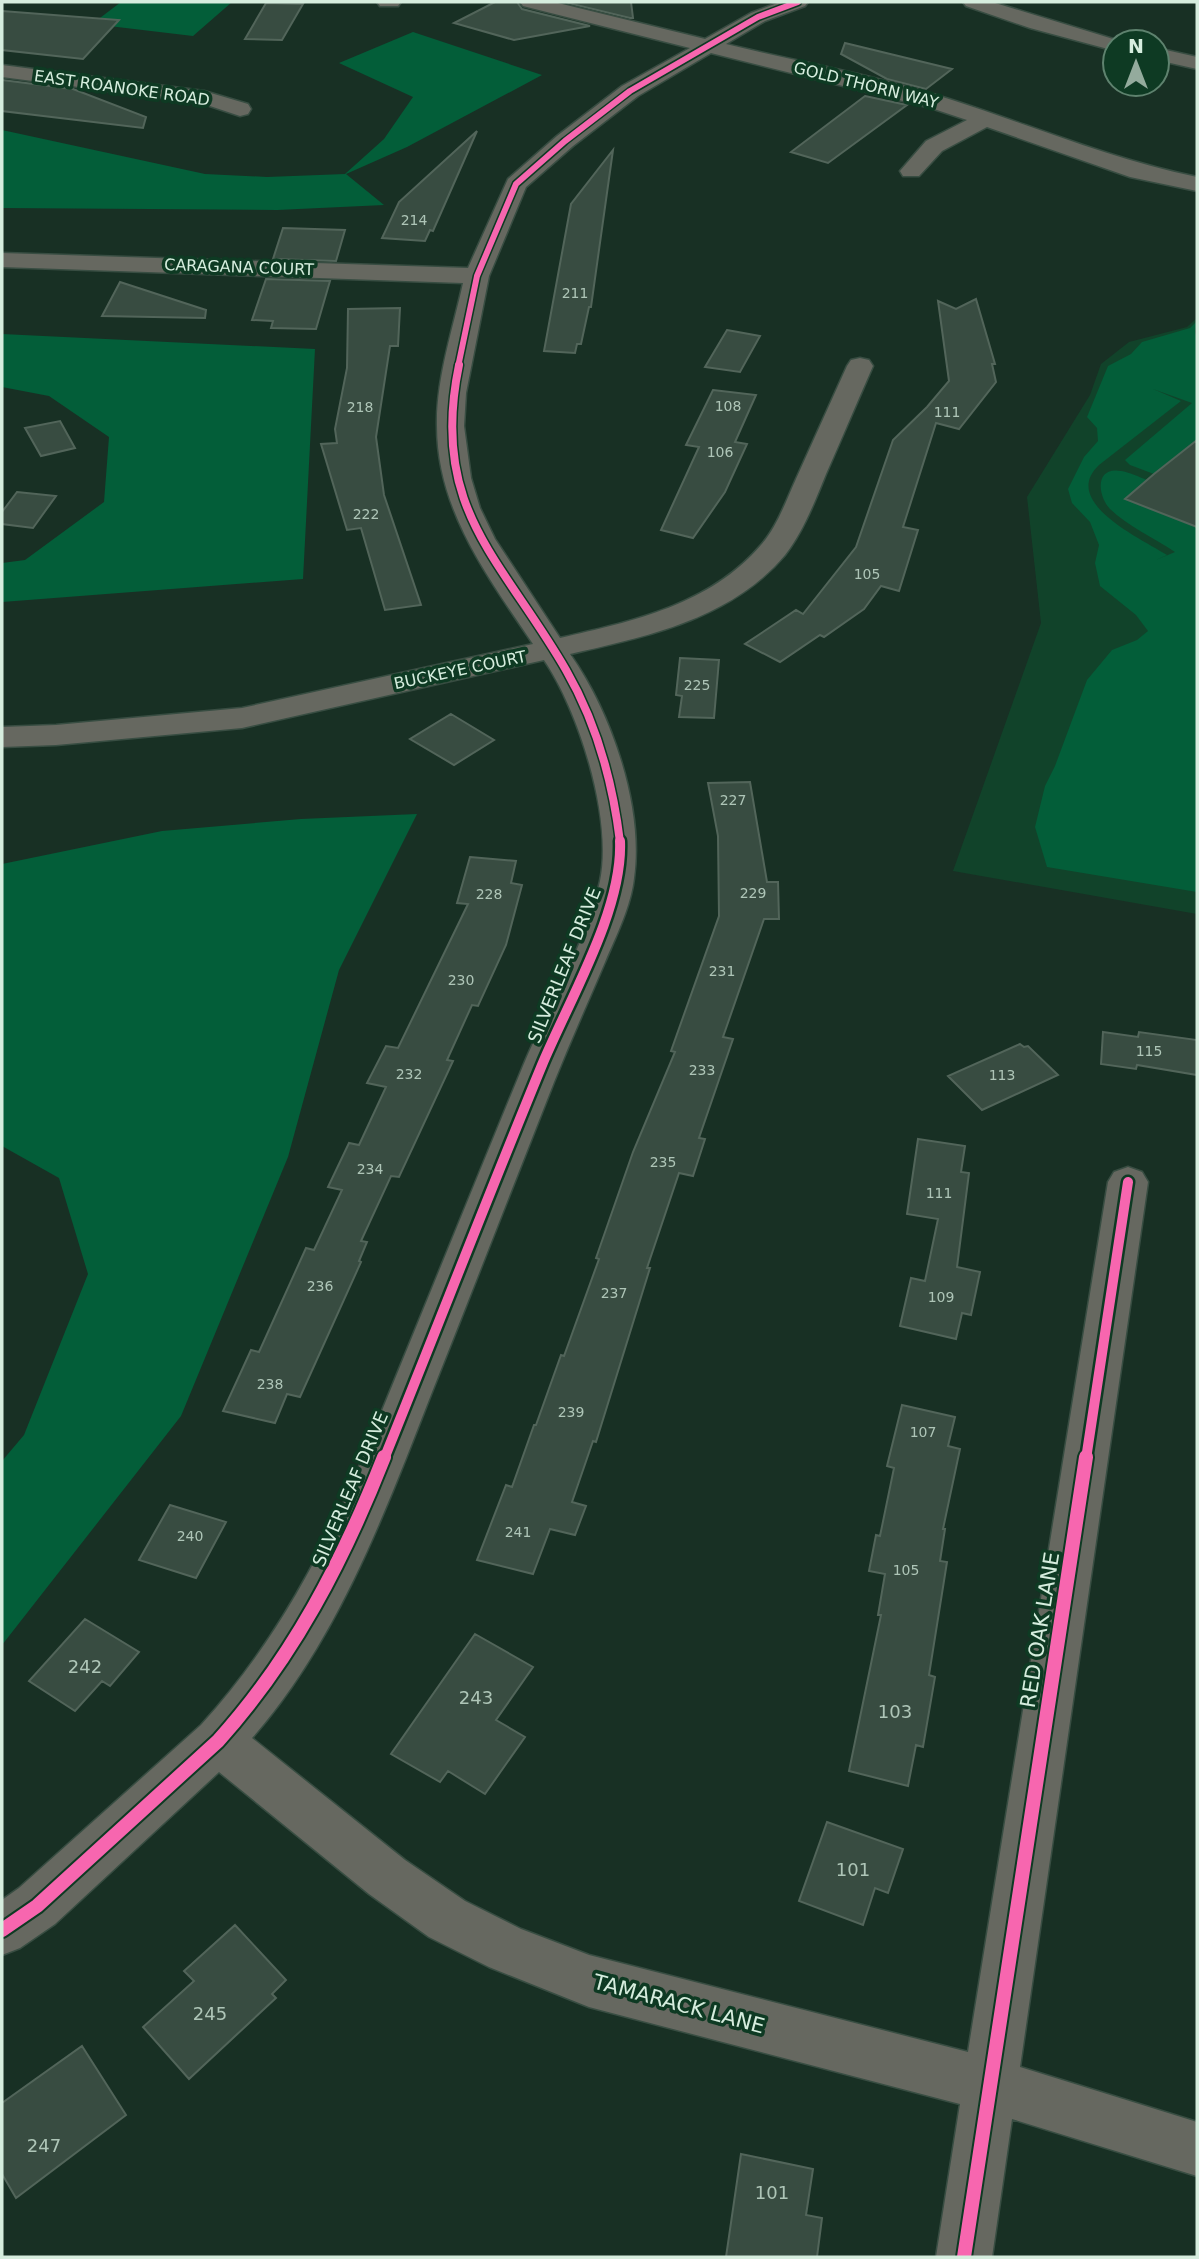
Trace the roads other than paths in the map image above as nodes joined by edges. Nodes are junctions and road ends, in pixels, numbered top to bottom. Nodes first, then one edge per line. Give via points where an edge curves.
1 (530, 2) edge
2 (798, 2) edge
3 (972, 2) edge
4 (1101, 41) edge
5 (712, 46) junction
6 (1171, 57) edge
7 (1197, 62) edge
8 (2, 71) edge
9 (240, 110) dead end
10 (986, 118) junction
11 (911, 171) dead end
12 (1197, 184) edge
13 (2, 260) edge
14 (477, 276) junction
15 (860, 366) dead end
16 (552, 650) junction
17 (2, 737) edge
18 (1128, 1182) dead end
19 (218, 1741) junction
20 (2, 1930) edge
21 (990, 2085) junction
22 (1197, 2148) edge
23 (964, 2257) edge

1 - 5 street, GOLD THORN WAY
2 - 5 street, SILVERLEAF DRIVE via 758,18
3 - 4 street
5 - 10 street, GOLD THORN WAY
5 - 14 street, SILVERLEAF DRIVE via 630,91 516,184
6 - 7 street
8 - 9 street, EAST ROANOKE ROAD via 204,97
10 - 11 street via 934,146
10 - 12 street, GOLD THORN WAY via 1138,172
13 - 14 street, CARAGANA COURT
14 - 16 street, SILVERLEAF DRIVE via 453,393 452,453 466,508 481,539
15 - 16 street, BUCKEYE COURT via 795,513 774,548 746,576 709,601 665,621
16 - 17 street, BUCKEYE COURT via 242,718
16 - 19 street, SILVERLEAF DRIVE via 567,671 607,767 617,809 617,881 369,1496 333,1574 293,1645
18 - 21 street, RED OAK LANE
19 - 20 street, SILVERLEAF DRIVE via 37,1906
19 - 21 street, TAMARACK LANE via 387,1877 447,1919 507,1949 589,1981
21 - 22 street, TAMARACK LANE
21 - 23 street, RED OAK LANE

